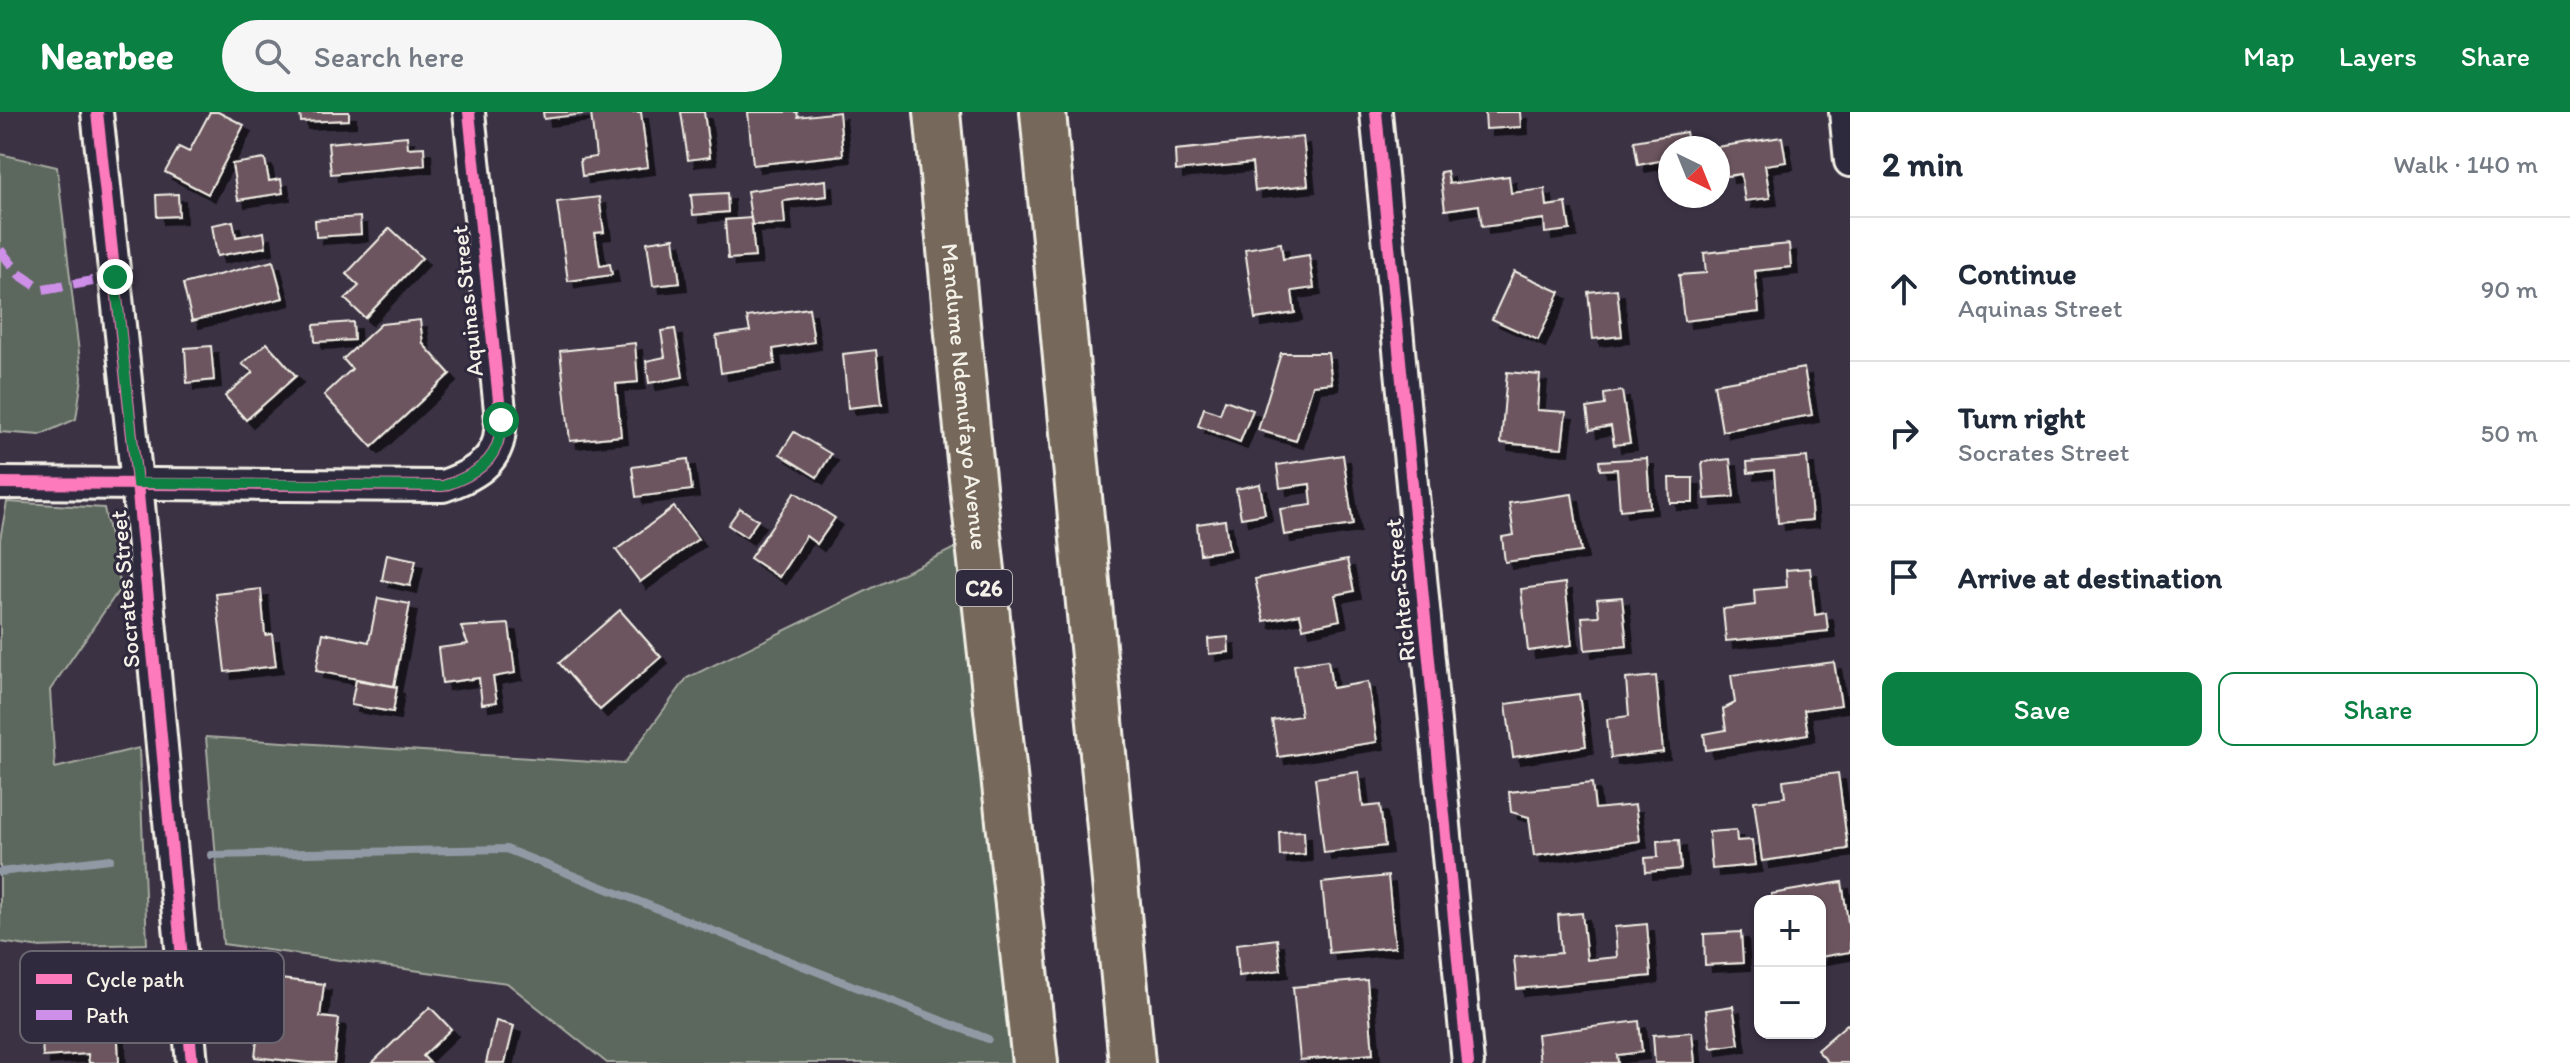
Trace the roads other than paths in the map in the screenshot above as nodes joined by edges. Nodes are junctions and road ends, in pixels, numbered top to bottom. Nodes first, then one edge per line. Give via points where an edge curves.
1 (97, 112) edge
2 (469, 112) edge
3 (937, 112) edge
4 (1043, 112) edge
5 (1376, 112) edge
6 (1847, 120) edge
7 (1850, 161) edge
8 (0, 483) edge
9 (137, 483) junction
10 (181, 951) edge
11 (190, 1043) edge
12 (192, 1063) edge
13 (1035, 1063) edge
14 (1132, 1063) edge
15 (1468, 1063) edge

1 - 9 street, Socrates Street
2 - 9 street, Aquinas Street via 501,420 497,446 482,467 443,486
3 - 13 main road, Mandume Ndemufayo Avenue / C26
4 - 14 main road
5 - 15 street, Richter Street
6 - 7 street
8 - 9 street, Aquinas Street
9 - 10 street, Socrates Street
11 - 12 street, Socrates Street

